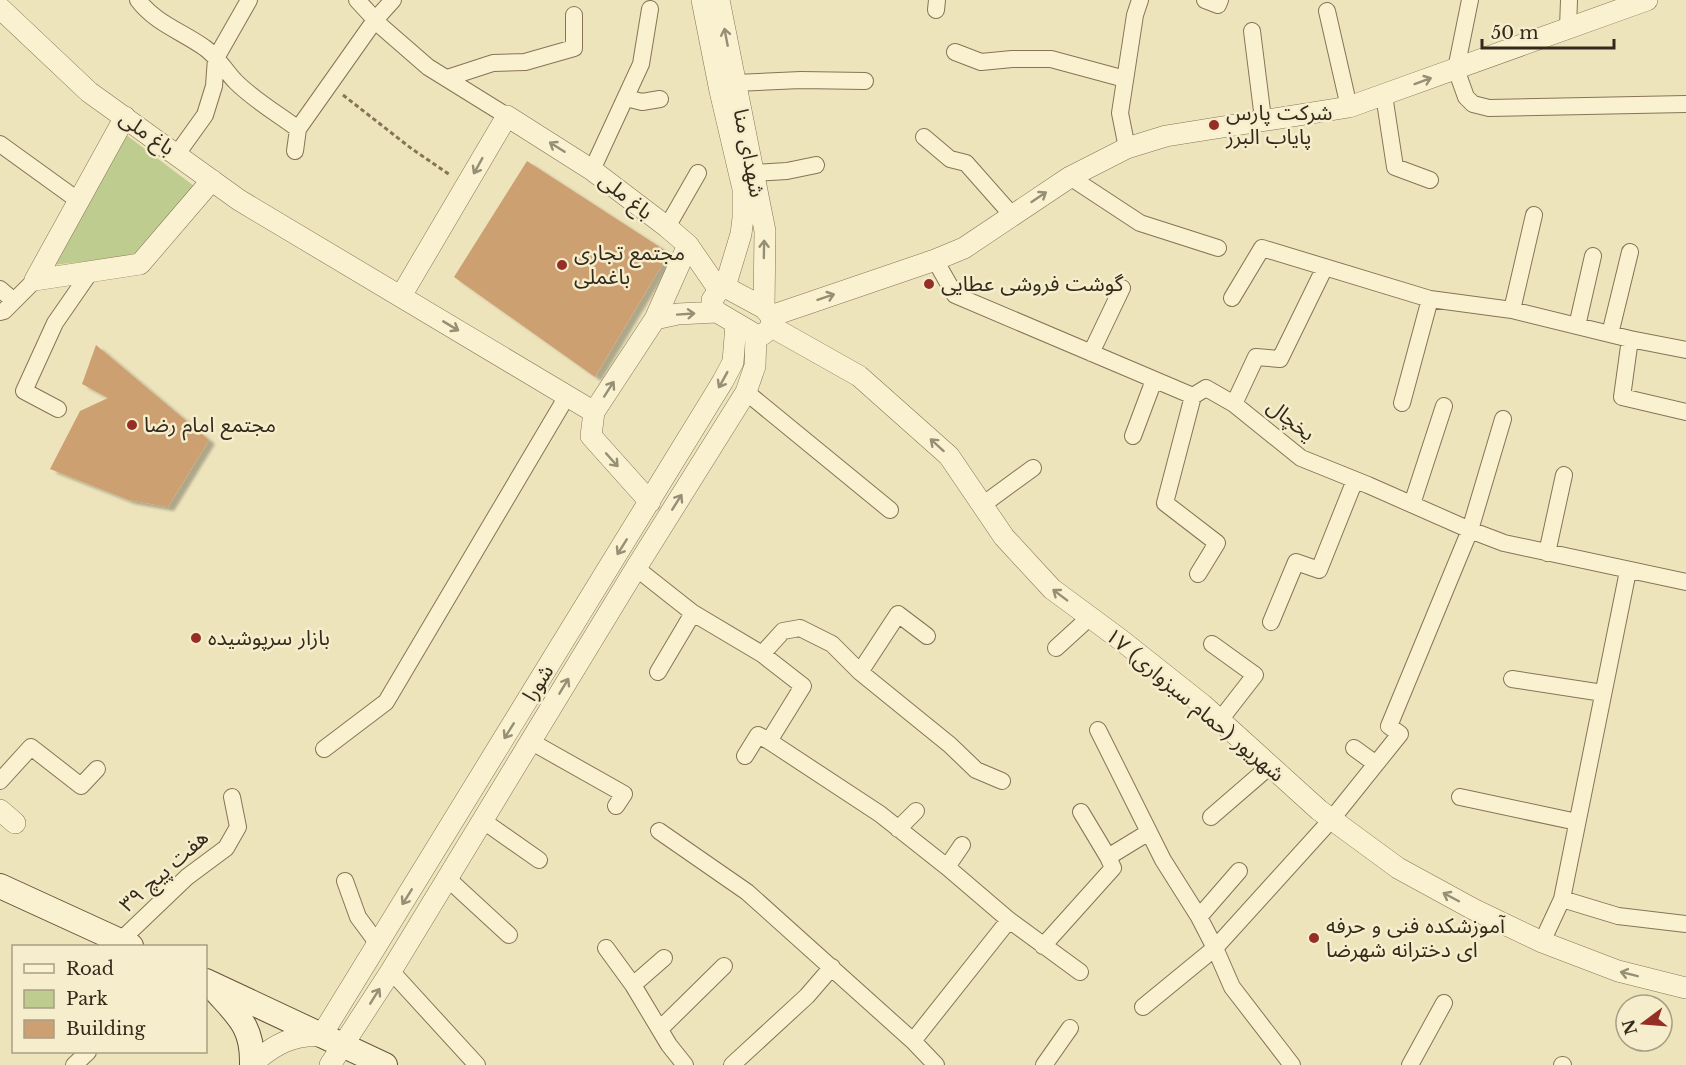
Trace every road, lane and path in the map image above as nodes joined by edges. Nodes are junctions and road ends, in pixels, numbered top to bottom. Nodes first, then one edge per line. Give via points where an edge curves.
1 (138, 0) edge
2 (249, 0) edge
3 (357, 0) edge
4 (393, 0) edge
5 (702, 0) edge
6 (719, 0) edge
7 (1140, 0) edge
8 (1205, 0) edge
9 (1220, 0) edge
10 (1470, 0) edge
11 (1569, 0) edge
12 (1646, 0) edge
13 (0, 8) edge
14 (650, 9) dead end
15 (1327, 11) dead end
16 (574, 15) dead end
17 (375, 20) junction
18 (1568, 28) junction
19 (1252, 32) dead end
20 (954, 52) dead end
21 (216, 58) junction
22 (1456, 69) junction
23 (447, 78) junction
24 (1125, 79) junction
25 (865, 81) dead end
26 (735, 82) junction
27 (329, 84) junction
28 (1384, 95) junction
29 (626, 98) junction
30 (660, 99) dead end
31 (1686, 104) edge
32 (1349, 107) junction
33 (507, 116) junction
34 (125, 117) junction
35 (1263, 120) junction
36 (298, 129) junction
37 (924, 138) dead end
38 (0, 144) edge
39 (1127, 148) junction
40 (295, 151) dead end
41 (177, 154) junction
42 (816, 165) dead end
43 (592, 170) junction
44 (698, 172) dead end
45 (747, 174) junction
46 (1070, 177) junction
47 (212, 180) junction
48 (1430, 180) dead end
49 (467, 186) junction
50 (79, 201) junction
51 (1012, 215) junction
52 (1534, 215) dead end
53 (666, 227) junction
54 (688, 245) junction
55 (1218, 248) dead end
56 (1630, 252) dead end
57 (1593, 256) dead end
58 (935, 260) junction
59 (1325, 267) junction
60 (91, 271) junction
61 (35, 280) junction
62 (1122, 288) dead end
63 (0, 289) edge
64 (722, 289) junction
65 (401, 296) junction
66 (1232, 298) dead end
67 (1430, 299) junction
68 (14, 301) junction
69 (1512, 310) junction
70 (0, 312) edge
71 (717, 312) junction
72 (655, 319) junction
73 (765, 321) junction
74 (736, 324) junction
75 (1577, 326) junction
76 (1610, 334) junction
77 (1630, 339) junction
78 (1686, 350) edge
79 (1091, 354) junction
80 (1155, 380) junction
81 (746, 392) junction
82 (567, 396) junction
83 (1192, 396) junction
84 (1402, 403) dead end
85 (1234, 404) junction
86 (1444, 406) dead end
87 (58, 409) dead end
88 (594, 412) junction
89 (1686, 412) edge
90 (1503, 419) dead end
91 (1133, 436) dead end
92 (1033, 468) dead end
93 (1564, 475) dead end
94 (1355, 480) junction
95 (650, 502) junction
96 (1412, 504) junction
97 (981, 506) junction
98 (890, 510) dead end
99 (1470, 530) junction
100 (1547, 553) junction
101 (636, 568) junction
102 (1628, 571) junction
103 (1198, 574) dead end
104 (1686, 582) edge
105 (693, 613) junction
106 (1090, 617) junction
107 (1271, 622) dead end
108 (927, 636) dead end
109 (1212, 644) dead end
110 (1056, 648) dead end
111 (762, 654) junction
112 (658, 672) dead end
113 (860, 672) junction
114 (1512, 679) dead end
115 (1603, 693) junction
116 (1220, 720) junction
117 (1098, 730) dead end
118 (530, 741) junction
119 (769, 741) junction
120 (324, 748) dead end
121 (1354, 748) dead end
122 (745, 756) dead end
123 (1376, 764) junction
124 (1270, 766) junction
125 (97, 769) dead end
126 (0, 781) edge
127 (1002, 781) dead end
128 (232, 797) dead end
129 (1460, 797) dead end
130 (616, 806) dead end
131 (916, 811) dead end
132 (1082, 812) dead end
133 (1211, 817) dead end
134 (482, 820) junction
135 (1331, 820) junction
136 (1577, 822) junction
137 (898, 829) junction
138 (659, 831) dead end
139 (1149, 832) junction
140 (962, 845) dead end
141 (1108, 857) junction
142 (539, 860) dead end
143 (947, 867) junction
144 (1239, 871) dead end
145 (447, 878) junction
146 (345, 881) dead end
147 (0, 886) edge
148 (1562, 899) junction
149 (1199, 917) junction
150 (1009, 920) junction
151 (1686, 924) edge
152 (509, 935) dead end
153 (1542, 942) junction
154 (125, 944) edge
155 (378, 944) junction
156 (1043, 946) junction
157 (606, 948) dead end
158 (1215, 948) junction
159 (664, 958) dead end
160 (724, 966) dead end
161 (832, 968) junction
162 (391, 971) junction
163 (1080, 972) dead end
164 (208, 982) edge
165 (633, 985) junction
166 (1686, 988) edge
167 (1444, 1003) dead end
168 (1143, 1007) dead end
169 (1070, 1028) dead end
170 (660, 1029) junction
171 (321, 1036) junction
172 (913, 1041) junction
173 (87, 1053) edge
174 (337, 1055) edge
175 (924, 1061) edge
176 (741, 1062) edge
177 (252, 1064) edge
178 (74, 1065) edge
179 (385, 1065) edge
180 (477, 1065) edge
181 (685, 1065) edge
182 (1044, 1065) edge
183 (1292, 1065) edge
184 (1410, 1065) edge

1 - 21 street
2 - 21 street
3 - 17 street
4 - 17 street
5 - 45 street, شهدای منا via 720,91
26 -> 6 street, شهدای منا
7 - 24 street
8 - 9 street via 1218,4
10 - 22 street
11 - 18 street
12 - 18 street
13 - 34 street, باغ ملی via 89,92
14 - 29 street via 641,64
15 - 32 street
16 - 23 street via 574,48 525,62 492,63
17 - 23 street via 428,67
17 - 27 street
18 - 22 street
19 - 35 street
20 - 24 street via 981,62 1051,59
21 - 36 street via 235,82
21 - 41 street via 214,86 205,115
28 -> 22 street
22 - 31 street via 1466,97 1473,104 1489,108
23 - 33 street
24 - 39 street via 1120,113
25 - 26 street
26 - 45 street, شهدای منا
27 - 36 street
27 - 49 path
28 - 32 street
28 - 48 street via 1395,167
29 - 30 street via 642,102
29 - 43 street
32 - 35 street
43 -> 33 street, باغ ملی
33 -> 49 street
34 - 41 street, باغ ملی
34 - 50 street
35 - 39 street via 1166,136
36 - 40 street
37 - 51 street via 950,159 966,163
38 - 50 street
39 - 46 street
41 - 47 street, باغ ملی
42 - 45 street
43 - 53 street, باغ ملی
44 - 53 street
45 - 64 street, شهدای منا via 737,253
73 -> 45 street, شهدای منا via 765,231
51 -> 46 street
46 - 55 street via 1140,223
47 - 60 street via 140,264
47 - 65 street, باغ ملی
49 - 65 street
50 - 61 street
51 - 58 street via 964,248
52 - 69 street
53 - 54 street, باغ ملی
54 - 64 street, باغ ملی
54 - 72 street
56 - 76 street
57 - 75 street
73 -> 58 street
58 - 79 street, یخچال via 955,295
59 - 66 street via 1262,248
59 - 67 street
59 - 85 street via 1280,359 1256,357
60 - 61 street
60 - 87 street via 55,324 24,390
61 - 68 street
62 - 79 street
63 - 68 street
64 - 71 street, شهدای منا via 712,300
64 - 73 street
65 -> 82 street, باغ ملی
67 - 69 street
67 - 84 street
68 - 70 street
69 - 75 street
72 -> 71 street
71 - 74 street
88 -> 72 street
73 - 74 street
73 - 81 street, شورا
97 -> 73 street, ۱۷ شهریور (حمام سبزواری) via 949,456 859,376
74 -> 95 street, شورا via 733,362
75 - 76 street
76 - 77 street
77 - 78 street
77 - 89 street via 1622,397
79 - 80 street, یخچال
80 - 83 street, یخچال
80 - 91 street
81 - 98 street
101 -> 81 street, شورا
82 - 88 street, باغ ملی
82 - 120 street via 386,702
83 - 85 street, یخچال via 1206,388
83 - 103 street via 1165,503 1217,543
85 - 94 street, یخچال via 1301,458
86 - 96 street
88 -> 95 street via 591,436
90 - 99 street
92 - 97 street
93 - 100 street
94 - 96 street, یخچال
94 - 107 street via 1319,570 1296,562
95 -> 155 street, شورا
96 - 99 street, یخچال
106 -> 97 street, ۱۷ شهریور (حمام سبزواری) via 1052,589
99 - 100 street, یخچال
99 - 123 street via 1389,726 1400,734
100 - 102 street, یخچال
101 - 105 street
118 -> 101 street, شورا
102 - 104 street, یخچال
102 - 115 street
105 - 111 street
105 - 112 street
106 - 110 street
106 - 116 street, ۱۷ شهریور (حمام سبزواری)
108 - 113 street via 898,614
109 - 116 street via 1255,675
111 - 113 street via 783,631 800,628 831,644
111 - 119 street via 803,686
113 - 127 street via 976,770
114 - 115 street
115 - 136 street
116 - 124 street, ۱۷ شهریور (حمام سبزواری)
117 - 139 street
118 - 130 street via 624,794
118 - 134 street, شورا
119 - 122 street via 758,735
119 - 137 street
121 - 123 street
123 - 135 street
124 - 133 street
124 - 135 street, ۱۷ شهریور (حمام سبزواری)
125 - 126 street via 81,786 31,747
128 - 154 street, هفت پیچ ۳۹ via 238,827 226,848 187,877
129 - 136 street
131 - 137 street
132 - 141 street
134 - 142 street
134 - 145 street, شورا
153 -> 135 street, ۱۷ شهریور (حمام سبزواری) via 1398,868
135 - 158 street
136 - 148 street
137 - 143 street
138 - 161 street via 747,892
139 - 141 street
139 - 149 street
140 - 143 street
141 - 156 street via 1113,868
143 - 150 street
144 - 149 street
145 - 152 street
145 - 162 street, شورا
146 - 155 street via 358,917
147 - 154 main road
148 - 151 street via 1618,916
148 - 153 street
149 - 158 street
150 - 156 street
150 - 172 street
166 -> 153 street, ۱۷ شهریور (حمام سبزواری) via 1618,971
155 - 171 street, شورا
156 - 163 street
157 - 165 street
158 - 168 street
158 - 183 street via 1233,987
159 - 165 street
160 - 170 street
161 - 172 street
161 - 176 street
174 -> 162 street, شورا
162 - 180 street
164 - 171 main road
164 - 177 main road via 244,1023
165 - 170 street
167 - 184 street
169 - 182 street
170 - 181 street
171 - 174 main road
171 - 177 street via 286,1040
172 - 175 street
173 - 178 street
174 - 179 main road

